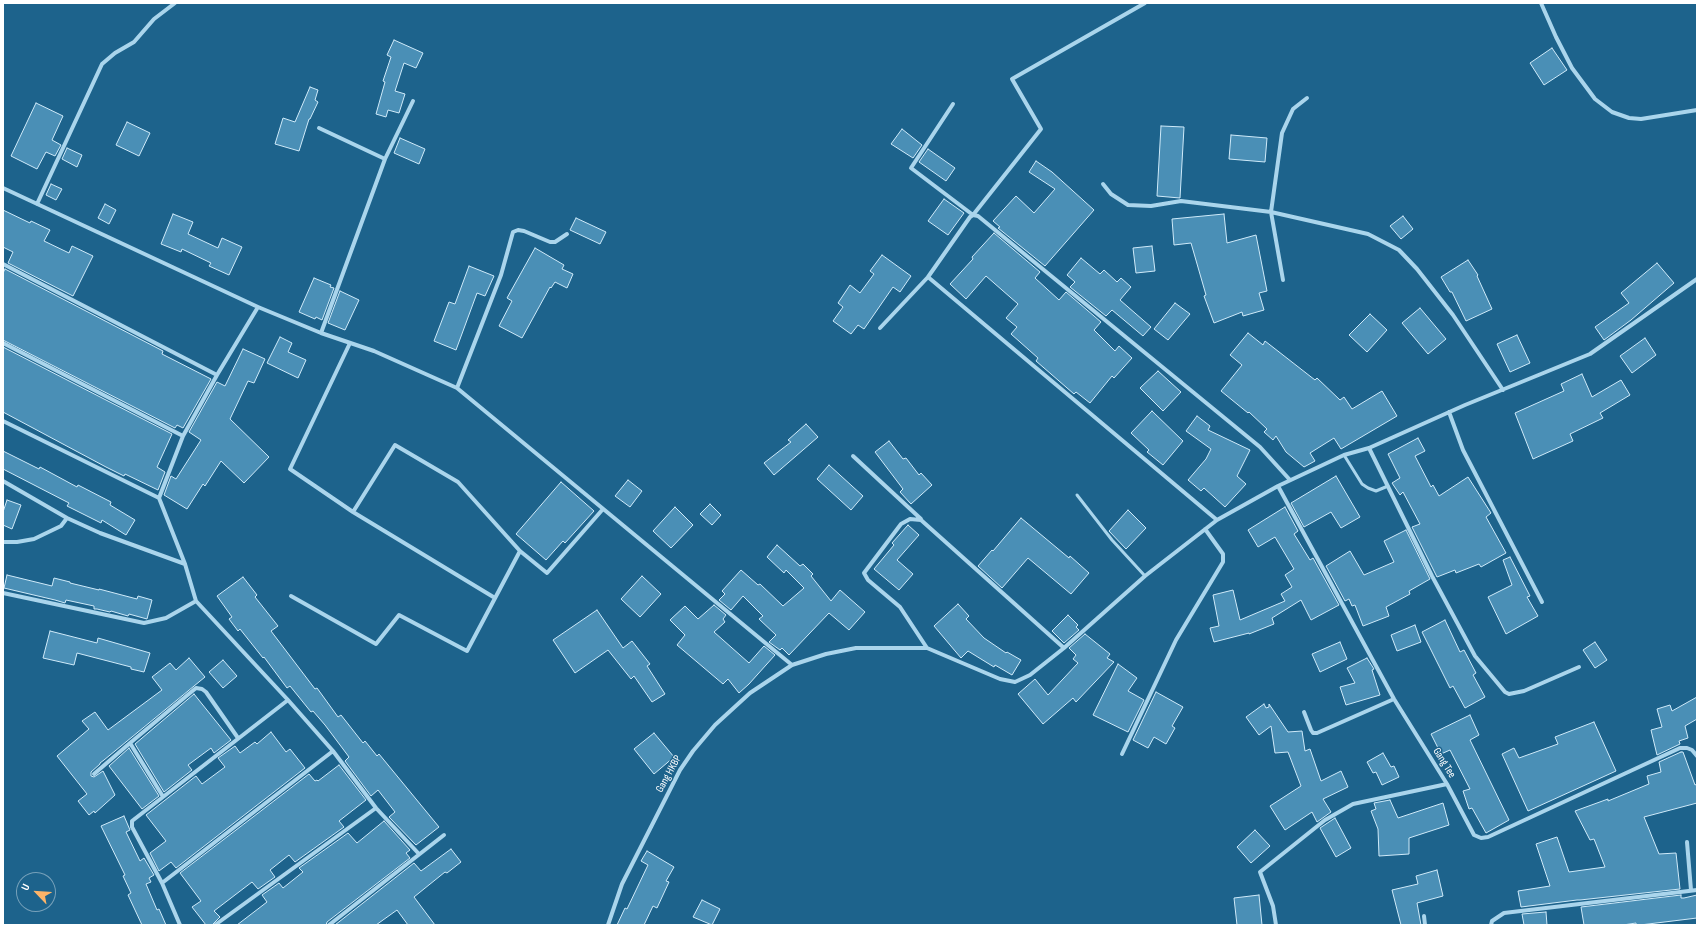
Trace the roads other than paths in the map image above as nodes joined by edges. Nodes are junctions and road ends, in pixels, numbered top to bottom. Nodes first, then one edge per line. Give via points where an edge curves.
1 (175, 3) edge
2 (1145, 3) edge
3 (1542, 3) edge
4 (1307, 98) dead end
5 (412, 101) dead end
6 (953, 104) dead end
7 (1697, 110) edge
8 (319, 128) dead end
9 (385, 159) junction
10 (1103, 184) dead end
11 (3, 188) edge
12 (37, 204) junction
13 (1271, 212) junction
14 (973, 215) junction
15 (567, 234) dead end
16 (3, 264) edge
17 (928, 277) junction
18 (1697, 279) edge
19 (1283, 280) dead end
20 (258, 307) junction
21 (880, 328) dead end
22 (321, 333) junction
23 (3, 343) edge
24 (350, 343) junction
25 (217, 375) junction
26 (457, 388) junction
27 (1503, 390) junction
28 (1449, 412) junction
29 (3, 421) edge
30 (183, 436) junction
31 (1369, 448) junction
32 (1344, 455) junction
33 (853, 456) dead end
34 (1290, 480) junction
35 (3, 481) edge
36 (1278, 486) junction
37 (1388, 486) junction
38 (1076, 495) dead end
39 (159, 498) junction
40 (603, 509) junction
41 (353, 512) junction
42 (67, 518) junction
43 (921, 520) junction
44 (1217, 520) junction
45 (1205, 529) junction
46 (3, 542) edge
47 (520, 551) junction
48 (185, 564) junction
49 (1145, 576) junction
50 (3, 593) edge
51 (291, 596) dead end
52 (495, 598) junction
53 (196, 601) junction
54 (1542, 602) dead end
55 (927, 648) junction
56 (1064, 648) junction
57 (792, 665) junction
58 (1579, 667) dead end
59 (1394, 699) junction
60 (288, 700) junction
61 (1304, 712) dead end
62 (238, 738) junction
63 (130, 742) junction
64 (333, 752) junction
65 (1122, 754) dead end
66 (1697, 756) edge
67 (94, 774) dead end
68 (1446, 784) junction
69 (162, 796) junction
70 (376, 808) junction
71 (444, 835) dead end
72 (1687, 842) dead end
73 (419, 854) junction
74 (162, 883) junction
75 (1691, 890) junction
76 (1697, 890) edge
77 (1424, 916) dead end
78 (180, 925) edge
79 (215, 925) edge
80 (329, 925) edge
81 (608, 925) edge
82 (1276, 925) edge
83 (1425, 925) edge
84 (1491, 925) edge

1 - 12 street via 154,19 134,42 111,55 102,64
2 - 14 street via 1012,78 1042,129
3 - 7 street via 1572,68 1595,99 1612,112 1629,118 1641,118
4 - 13 street via 1294,109 1282,133
5 - 9 street
6 - 14 street via 911,168
8 - 9 street
9 - 22 street
10 - 13 street via 1128,205 1151,206 1182,201
11 - 12 street
12 - 20 street
13 - 19 street
13 - 27 street via 1368,234 1399,250 1454,315
14 - 17 street
14 - 34 street via 978,216 1260,447
15 - 26 street via 555,242 550,242 524,231 513,232 501,275
16 - 25 street
17 - 21 street
17 - 44 street
18 - 27 street via 1590,354
20 - 22 street
20 - 25 street
22 - 24 street
23 - 30 street
24 - 26 street
24 - 41 street via 290,469
25 - 30 street
26 - 40 street
27 - 28 street
28 - 31 street
28 - 54 street via 1463,450
29 - 39 street
30 - 39 street
31 - 32 street
31 - 37 street
32 - 34 street
32 - 37 lane via 1362,484 1376,491
33 - 43 street
34 - 36 street
35 - 42 street
36 - 44 street
36 - 59 street, Gang Tee
37 - 58 street via 1475,656 1505,692 1509,694 1524,691
38 - 49 lane
39 - 48 street
40 - 47 street via 547,573
40 - 57 street
41 - 47 street via 395,445 458,482
41 - 52 street
42 - 46 street via 61,526 34,539
42 - 48 street
43 - 55 street via 910,519 901,524 864,573 868,580 900,607
43 - 56 street
44 - 45 street
45 - 49 street
45 - 65 street via 1223,554 1223,562 1176,640
47 - 52 street
48 - 53 street
49 - 56 street
50 - 53 street via 144,623 166,618
51 - 52 street via 376,644 399,615 467,651
53 - 60 street
55 - 56 street via 1000,680 1015,682 1030,676
55 - 57 street, Gang HKBP via 856,648
57 - 81 street, Gang HKBP via 750,693 715,725 693,751 680,770 622,884
59 - 61 street via 1317,732 1311,730
59 - 68 street, Gang Tee
60 - 62 street
60 - 64 street
62 - 63 street via 206,692 196,688
62 - 69 street
63 - 67 street
63 - 69 street
64 - 70 street
64 - 74 street
66 - 68 street, Gang Tee via 1692,750 1680,748 1482,838 1474,836
68 - 82 street via 1353,804 1325,820 1260,872
69 - 74 street via 132,820 132,827
70 - 73 street
70 - 79 street
71 - 73 street
72 - 75 street
73 - 80 street
74 - 78 street
75 - 76 street
75 - 84 street via 1504,913 1492,921
77 - 83 street

